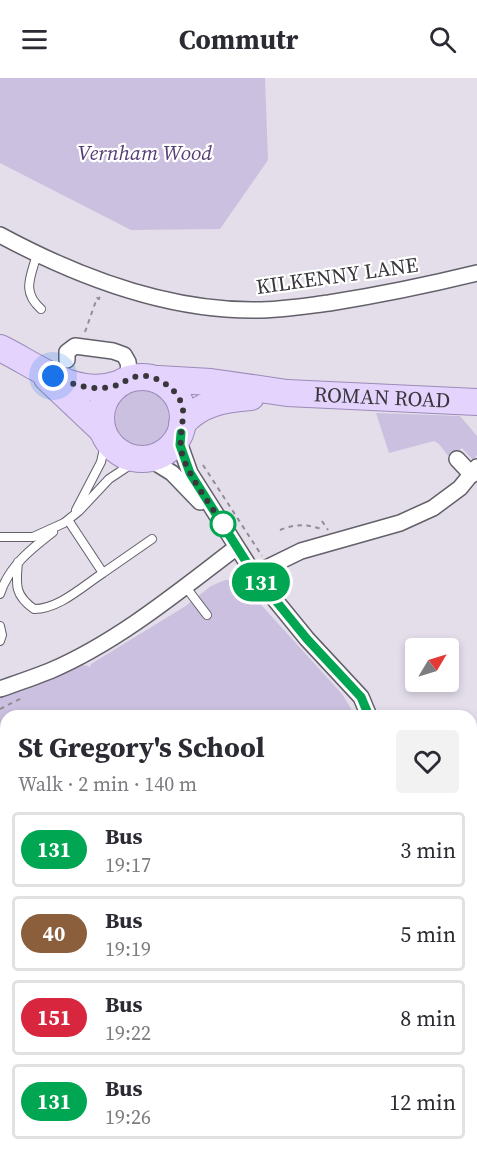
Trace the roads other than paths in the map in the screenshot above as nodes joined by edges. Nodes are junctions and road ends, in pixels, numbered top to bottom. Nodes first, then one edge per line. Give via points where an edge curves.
1 (0, 235) edge
2 (37, 254) junction
3 (477, 273) edge
4 (41, 309) dead end
5 (0, 348) edge
6 (66, 352) dead end
7 (38, 370) junction
8 (158, 380) junction
9 (124, 381) junction
10 (287, 393) junction
11 (477, 402) edge
12 (181, 429) junction
13 (104, 434) junction
14 (143, 459) junction
15 (457, 459) dead end
16 (474, 471) edge
17 (67, 521) junction
18 (225, 528) junction
19 (0, 537) edge
20 (152, 539) dead end
21 (237, 547) junction
22 (18, 562) junction
23 (261, 570) junction
24 (103, 573) junction
25 (185, 586) junction
26 (0, 594) edge
27 (207, 615) dead end
28 (0, 626) edge
29 (0, 641) edge
30 (0, 689) edge
31 (366, 710) edge

1 - 2 street, KILKENNY LANE
2 - 3 street, KILKENNY LANE via 149,297 255,310 371,296
2 - 4 lane via 28,292
5 - 7 main road
6 - 9 street via 75,346 124,355 128,362
7 - 9 main road via 81,386 103,387
7 - 13 main road
8 - 9 main road via 147,376
8 - 10 main road, ROMAN ROAD via 210,382
8 - 12 main road via 181,402
9 - 13 main road via 109,392 102,404
10 - 11 main road, ROMAN ROAD
10 - 12 main road, ROMAN ROAD via 213,403 190,415
12 - 14 main road via 168,451
12 - 18 street via 180,445 190,473
13 - 14 main road via 116,451
13 - 17 lane via 101,462
14 - 17 lane via 109,480
14 - 18 street via 172,473
15 - 16 street
16 - 23 street via 433,508 400,523 321,545
17 - 19 lane via 33,537
17 - 22 lane
17 - 24 lane
18 - 21 street
20 - 24 lane
21 - 23 street
21 - 25 street
22 - 24 lane via 16,586 20,596 34,609 60,602
22 - 26 lane
23 - 31 street via 307,639 361,697
25 - 27 lane
25 - 30 street via 149,614 72,660
28 - 29 lane

